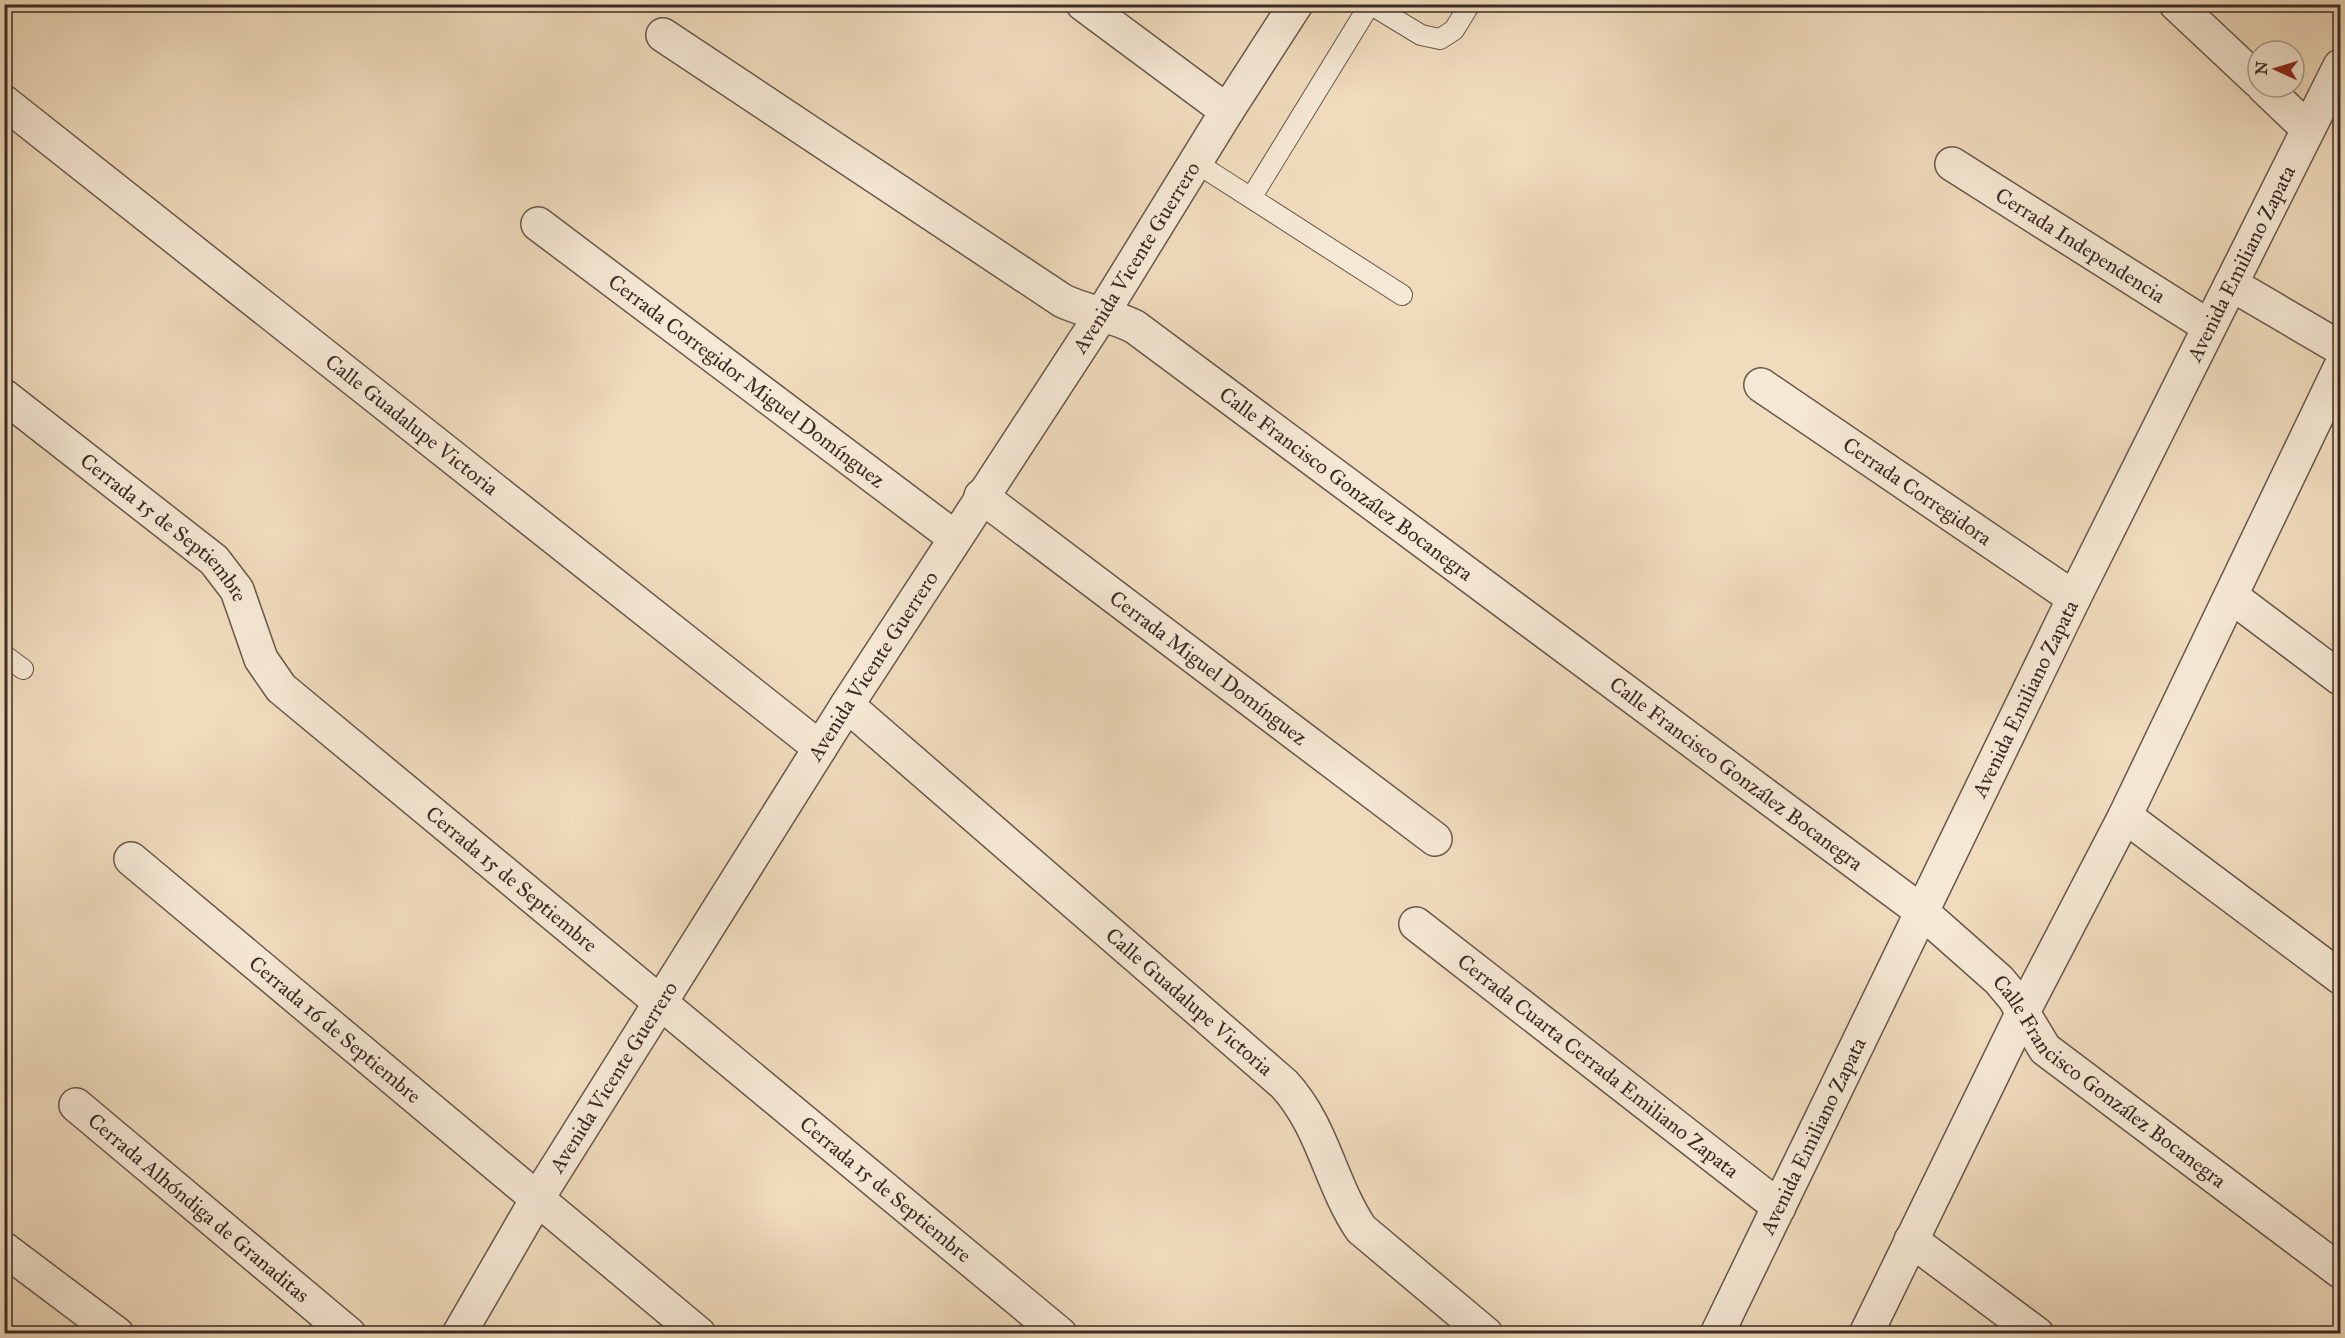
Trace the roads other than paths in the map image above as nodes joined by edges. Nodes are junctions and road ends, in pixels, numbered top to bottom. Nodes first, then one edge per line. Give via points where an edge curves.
1 (1083, 4) edge
2 (1296, 4) edge
3 (1370, 4) edge
4 (1470, 4) edge
5 (2176, 4) edge
6 (663, 35) dead end
7 (2340, 66) edge
8 (2246, 70) edge
9 (2277, 99) edge
10 (4, 102) edge
11 (1227, 111) junction
12 (2307, 128) junction
13 (1195, 162) junction
14 (1952, 164) dead end
15 (1251, 198) junction
16 (538, 224) dead end
17 (2231, 284) junction
18 (1402, 295) dead end
19 (1102, 314) junction
20 (2208, 326) junction
21 (2340, 348) edge
22 (2340, 368) edge
23 (1761, 385) dead end
24 (4, 396) edge
25 (981, 496) junction
26 (954, 537) junction
27 (2231, 596) junction
28 (2074, 598) junction
29 (4, 655) edge
30 (23, 669) dead end
31 (2340, 678) edge
32 (847, 705) junction
33 (820, 748) junction
34 (2126, 816) junction
35 (1435, 838) dead end
36 (131, 859) dead end
37 (1921, 912) junction
38 (1416, 924) dead end
39 (2340, 977) edge
40 (661, 1001) junction
41 (2023, 1012) junction
42 (76, 1105) dead end
43 (537, 1199) junction
44 (1779, 1207) junction
45 (1911, 1240) junction
46 (4, 1249) edge
47 (2340, 1271) edge
48 (117, 1334) edge
49 (349, 1334) edge
50 (459, 1334) edge
51 (699, 1334) edge
52 (1060, 1334) edge
53 (1486, 1334) edge
54 (1717, 1334) edge
55 (1866, 1334) edge
56 (2037, 1334) edge

1 - 11 street
2 - 11 street, Avenida Vicente Guerrero
3 - 4 lane via 1421,35 1440,39 1454,30
3 - 15 lane
5 - 8 street
6 - 19 street, Calle Francisco González Bocanegra via 1064,301
7 - 12 street, Avenida Emiliano Zapata
9 - 12 street
10 - 33 street, Calle Guadalupe Victoria
11 - 13 street, Avenida Vicente Guerrero
12 - 17 street, Avenida Emiliano Zapata
13 - 15 lane
13 - 19 street, Avenida Vicente Guerrero
14 - 20 street, Cerrada Independencia
15 - 18 lane
16 - 26 street, Cerrada Corregidor Miguel Domínguez
17 - 20 street, Avenida Emiliano Zapata
17 - 21 street
19 - 25 street, Avenida Vicente Guerrero
19 - 37 street, Calle Francisco González Bocanegra via 1135,327
20 - 28 street, Avenida Emiliano Zapata
22 - 27 street
23 - 28 street, Cerrada Corregidora
24 - 40 street, Cerrada 15 de Septiembre via 214,560 237,590 261,659 281,688
25 - 26 street, Avenida Vicente Guerrero
25 - 35 street, Cerrada Miguel Domínguez
26 - 32 street, Avenida Vicente Guerrero
27 - 31 street
27 - 34 street
28 - 37 street, Avenida Emiliano Zapata
29 - 30 lane
32 - 33 street, Avenida Vicente Guerrero
32 - 53 street, Calle Guadalupe Victoria via 1284,1084 1312,1122 1349,1211 1361,1229
33 - 40 street, Avenida Vicente Guerrero
34 - 39 street
34 - 41 street
36 - 43 street, Cerrada 16 de Septiembre
37 - 41 street, Calle Francisco González Bocanegra via 1999,980
37 - 44 street, Avenida Emiliano Zapata
38 - 44 street, Cerrada Cuarta Cerrada Emiliano Zapata
40 - 43 street, Avenida Vicente Guerrero
40 - 52 street, Cerrada 15 de Septiembre
41 - 45 street
41 - 47 street, Calle Francisco González Bocanegra via 2045,1049
42 - 49 street, Cerrada Alhóndiga de Granaditas
43 - 50 street, Avenida Vicente Guerrero
43 - 51 street, Cerrada 16 de Septiembre
44 - 54 street, Avenida Emiliano Zapata
45 - 55 street
45 - 56 street
46 - 48 street

